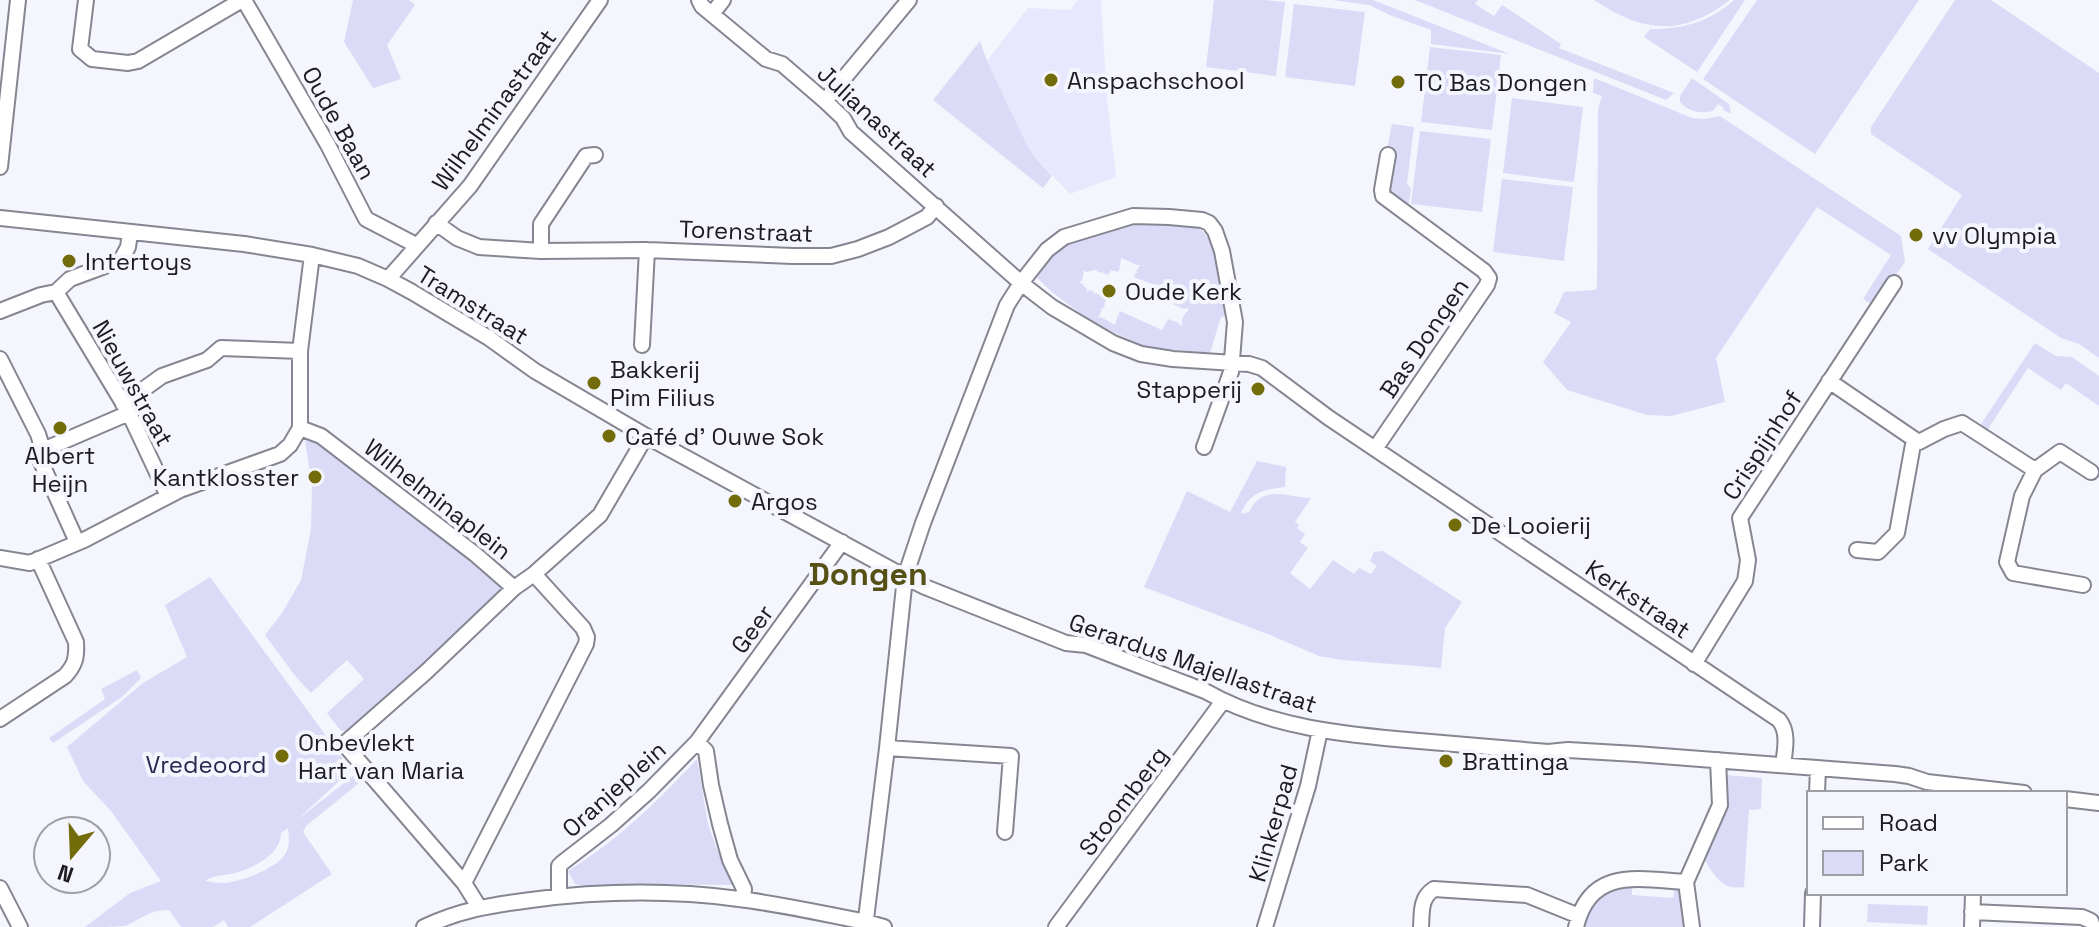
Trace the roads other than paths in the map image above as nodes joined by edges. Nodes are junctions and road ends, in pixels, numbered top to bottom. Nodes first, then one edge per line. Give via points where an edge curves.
1 (18, 0) edge
2 (86, 0) edge
3 (243, 0) edge
4 (600, 0) edge
5 (699, 0) edge
6 (723, 0) edge
7 (909, 0) edge
8 (712, 14) junction
9 (825, 101) junction
10 (595, 155) dead end
11 (1388, 155) dead end
12 (0, 167) edge
13 (936, 206) junction
14 (0, 218) edge
15 (436, 223) junction
16 (130, 233) junction
17 (416, 245) junction
18 (647, 250) junction
19 (541, 251) junction
20 (312, 255) junction
21 (388, 279) junction
22 (1021, 283) junction
23 (1894, 283) dead end
24 (56, 292) junction
25 (0, 311) edge
26 (642, 345) dead end
27 (300, 351) junction
28 (0, 359) edge
29 (1231, 362) junction
30 (1829, 381) junction
31 (126, 408) junction
32 (300, 428) junction
33 (646, 436) junction
34 (1914, 439) junction
35 (1204, 447) dead end
36 (1375, 449) junction
37 (43, 450) junction
38 (2035, 470) junction
39 (2091, 472) dead end
40 (168, 496) junction
41 (77, 542) junction
42 (842, 542) junction
43 (1857, 550) dead end
44 (0, 558) edge
45 (38, 559) junction
46 (534, 574) junction
47 (905, 577) junction
48 (2083, 585) dead end
49 (514, 588) junction
50 (1694, 664) junction
51 (1223, 701) junction
52 (0, 719) edge
53 (1320, 730) junction
54 (697, 742) junction
55 (887, 748) junction
56 (1718, 760) junction
57 (1783, 765) junction
58 (1818, 768) junction
59 (1978, 790) edge
60 (1817, 791) edge
61 (2067, 799) edge
62 (2099, 803) edge
63 (1005, 832) dead end
64 (1686, 882) junction
65 (464, 883) junction
66 (0, 888) edge
67 (1813, 895) edge
68 (1973, 895) edge
69 (559, 896) junction
70 (743, 899) junction
71 (479, 907) junction
72 (461, 920) edge
73 (1972, 920) edge
74 (1577, 921) edge
75 (866, 924) edge
76 (20, 927) edge
77 (424, 927) edge
78 (884, 927) edge
79 (1056, 927) edge
80 (1265, 927) edge
81 (1421, 927) edge
82 (1692, 927) edge
83 (1812, 927) edge
84 (2093, 927) edge

1 - 12 street
2 - 3 street via 80,49 92,59 128,63
3 - 17 street, Oude Baan via 366,219
4 - 15 street, Wilhelminastraat via 470,186
5 - 8 street, Julianastraat
6 - 8 street
7 - 9 street
8 - 9 street, Julianastraat
9 - 13 street, Julianastraat via 851,132
10 - 19 street via 586,156 541,224
11 - 36 street, Bas Dongen via 1383,196 1489,278
13 - 18 street, Torenstraat via 927,217 889,237 831,256
13 - 22 street, Julianastraat
14 - 16 street, Tramstraat
15 - 17 street, Wilhelminastraat
15 - 19 street, Torenstraat via 479,247
16 - 20 street, Tramstraat
16 - 24 street via 121,260 70,279
17 - 21 street, Wilhelminastraat
18 - 19 street, Torenstraat
18 - 26 street
20 - 21 street, Tramstraat
20 - 27 street
21 - 33 street, Tramstraat
22 - 29 street, Kerkstraat via 1052,307 1141,354
22 - 29 street via 1064,237 1133,216 1202,220 1215,231 1222,251 1235,322
22 - 47 street via 1007,305
23 - 30 street, Crispijnhof
24 - 25 street
24 - 31 street, Nieuwstraat
27 - 31 street via 221,348 207,360 162,376
27 - 32 street
28 - 37 street
29 - 35 street
29 - 36 street, Kerkstraat via 1262,368
30 - 34 street, Crispijnhof
30 - 50 street, Crispijnhof via 1740,518 1748,560 1745,581
31 - 37 street
31 - 40 street, Nieuwstraat
32 - 40 street via 280,454
32 - 49 street, Wilhelminaplein via 321,436
33 - 42 street, Tramstraat
33 - 46 street via 600,515
34 - 38 street via 1919,442 1962,423
34 - 43 street via 1897,533 1878,552
36 - 50 street, Kerkstraat
37 - 41 street via 41,462
38 - 39 street via 2060,452
38 - 48 street via 2022,496 2007,562 2013,573
40 - 41 street
41 - 45 street
42 - 47 street, Tramstraat
42 - 54 street, Geer
44 - 45 street via 30,563
45 - 52 street via 76,642 77,657 65,676
46 - 49 street
46 - 65 street via 583,628 586,644
47 - 51 street, Gerardus Majellastraat
47 - 55 street
49 - 65 street, Wilhelminaplein via 344,744
50 - 57 street, Kerkstraat via 1779,720 1786,740
51 - 53 street, Gerardus Majellastraat
51 - 79 street, Stoomberg
53 - 56 street, Gerardus Majellastraat via 1548,752
53 - 80 street, Klinkerpad
54 - 69 street, Oranjeplein via 649,791 559,866
54 - 70 street, Oranjeplein via 706,751 720,824
55 - 63 street via 1011,756
55 - 75 street
56 - 57 street, Gerardus Majellastraat
56 - 64 street via 1720,805
57 - 58 street, Gerardus Majellastraat
58 - 59 street, Gerardus Majellastraat via 1909,776
58 - 60 street
61 - 62 street
64 - 74 street via 1614,881 1590,895
64 - 82 street
65 - 71 street
66 - 76 street
67 - 83 street
68 - 73 street
69 - 70 street
69 - 71 street
70 - 75 street
71 - 72 street
72 - 77 street
73 - 84 street via 2082,917
74 - 81 street via 1527,895 1434,889 1423,902
75 - 78 street

